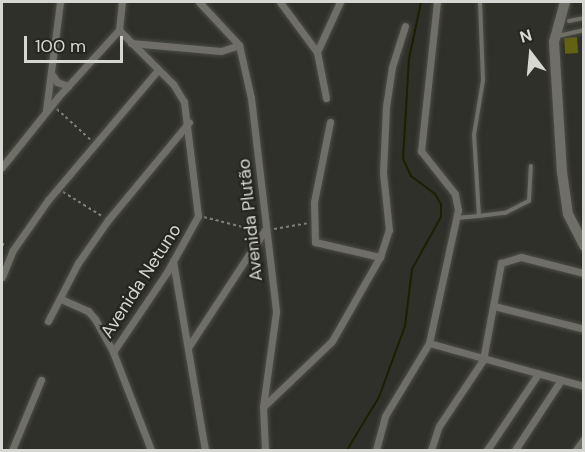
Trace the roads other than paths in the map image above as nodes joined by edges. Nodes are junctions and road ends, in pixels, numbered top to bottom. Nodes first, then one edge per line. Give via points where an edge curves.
1 (60, 2) edge
2 (122, 2) edge
3 (199, 2) edge
4 (280, 2) edge
5 (340, 2) edge
6 (437, 2) edge
7 (480, 2) edge
8 (565, 2) edge
9 (584, 18) edge
10 (569, 21) dead end
11 (405, 26) dead end
12 (119, 30) junction
13 (584, 30) edge
14 (554, 37) junction
15 (131, 43) junction
16 (239, 45) junction
17 (317, 52) junction
18 (158, 70) junction
19 (51, 73) junction
20 (68, 86) junction
21 (326, 98) dead end
22 (45, 113) junction
23 (189, 122) junction
24 (330, 122) dead end
25 (531, 165) dead end
26 (2, 167) edge
27 (479, 216) junction
28 (456, 219) junction
29 (265, 230) junction
30 (584, 246) edge
31 (254, 249) junction
32 (267, 249) junction
33 (381, 257) junction
34 (173, 261) junction
35 (166, 272) junction
36 (584, 273) edge
37 (2, 277) edge
38 (177, 283) junction
39 (61, 299) junction
40 (494, 306) junction
41 (48, 321) dead end
42 (202, 323) junction
43 (185, 327) junction
44 (584, 329) edge
45 (429, 343) junction
46 (189, 346) junction
47 (113, 352) junction
48 (483, 360) junction
49 (538, 374) junction
50 (41, 380) dead end
51 (561, 380) junction
52 (267, 384) junction
53 (584, 386) edge
54 (286, 387) junction
55 (263, 407) junction
56 (584, 439) edge
57 (12, 450) edge
58 (151, 450) edge
59 (205, 450) edge
60 (265, 450) edge
61 (376, 450) edge
62 (431, 450) edge
63 (487, 450) edge
64 (515, 450) edge
65 (576, 450) edge

1 - 19 street
2 - 12 street
3 - 16 street
4 - 17 street
5 - 17 street
6 - 28 street via 421,151 455,194
7 - 27 lane via 483,80 474,135
8 - 14 main road
9 - 10 lane
11 - 33 street via 392,67 386,107 382,173 388,230
12 - 15 street, Avenida Netuno
12 - 20 street
13 - 14 lane
14 - 30 main road via 565,201
15 - 16 street via 221,51
15 - 18 street, Avenida Netuno
16 - 29 street, Avenida Plutão via 251,98
17 - 21 street
18 - 23 street, Avenida Netuno via 180,93
18 - 37 street via 57,189 13,250
19 - 20 street via 57,82
19 - 22 street
20 - 22 street
22 - 26 street
23 - 34 street, Avenida Netuno via 198,216
23 - 39 street via 108,220 78,263
24 - 33 street via 316,186 317,245
25 - 27 lane via 529,201 505,213
27 - 28 lane
28 - 45 street
29 - 31 street
29 - 32 street, Avenida Plutão
31 - 32 street
31 - 42 street
32 - 52 street, Avenida Plutão via 276,312
33 - 54 street via 332,341
34 - 35 street, Avenida Netuno
34 - 38 street
35 - 38 street
35 - 47 street, Avenida Netuno
36 - 40 street via 521,257 501,263
38 - 43 street
39 - 41 street
39 - 47 street via 88,311
40 - 44 street
40 - 48 street
42 - 43 street
42 - 46 street
43 - 46 street
45 - 48 street
45 - 61 street via 385,416
46 - 59 street
47 - 58 street
48 - 49 street
48 - 62 street via 439,426
49 - 51 street
49 - 63 street
50 - 57 street
51 - 53 street
51 - 64 street
52 - 54 street
52 - 55 street, Avenida Plutão
54 - 55 street
55 - 60 street, Avenida Plutão
56 - 65 street

